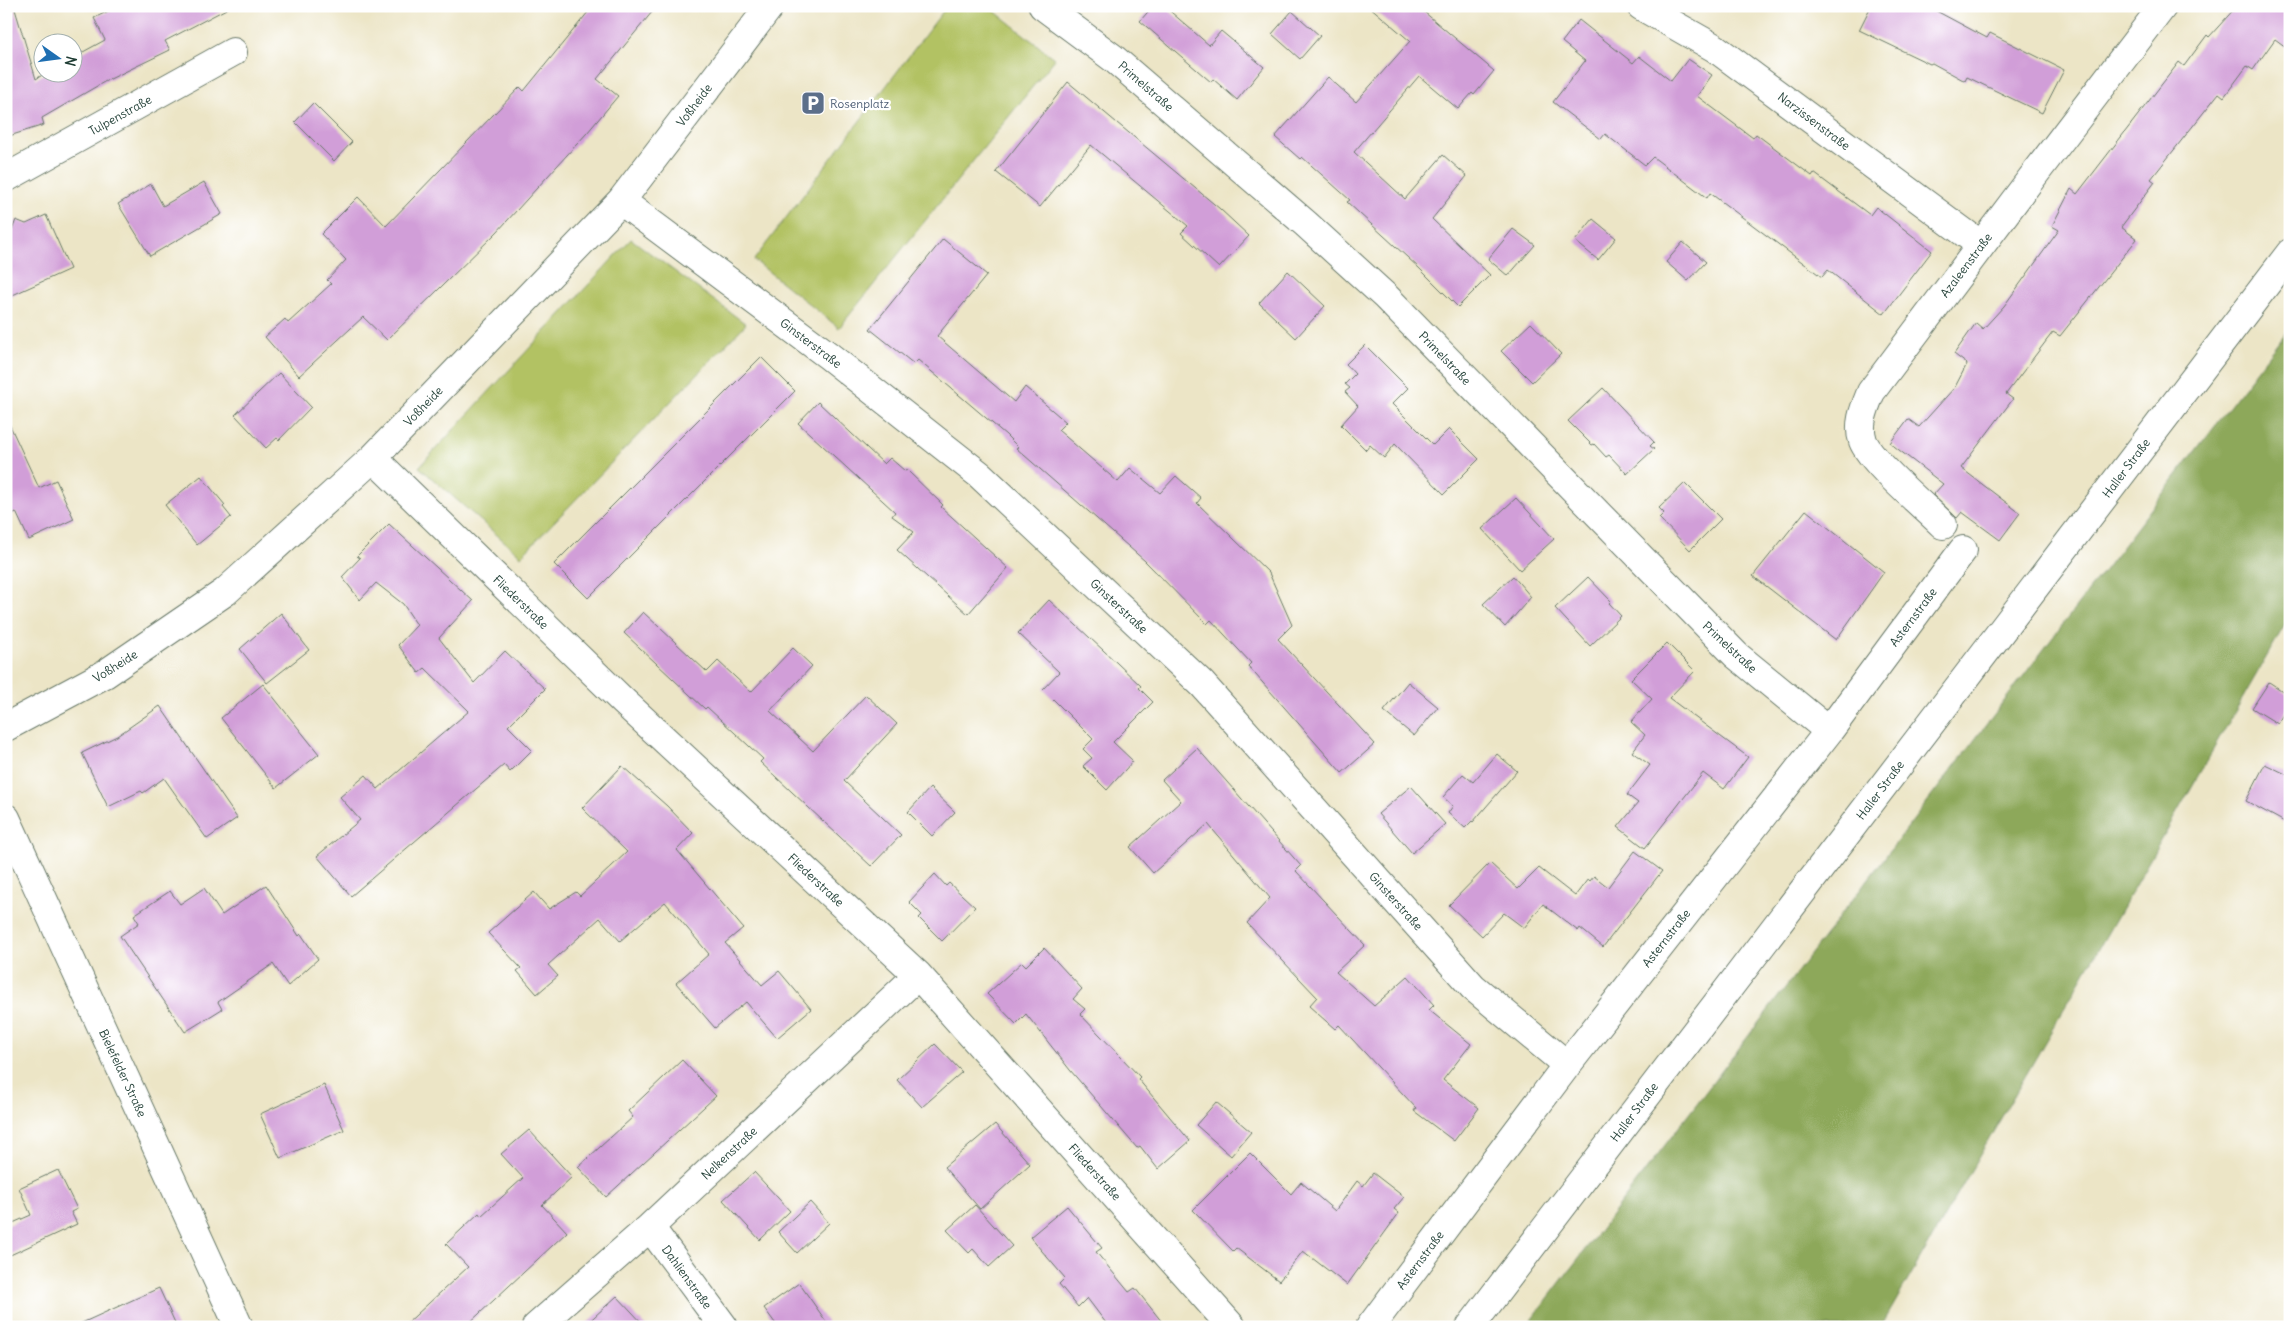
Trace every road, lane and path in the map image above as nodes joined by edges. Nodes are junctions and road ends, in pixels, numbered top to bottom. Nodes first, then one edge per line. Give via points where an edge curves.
1 (770, 6) edge
2 (1043, 6) edge
3 (1641, 6) edge
4 (2163, 6) edge
5 (233, 52) dead end
6 (6, 178) edge
7 (620, 201) junction
8 (1981, 245) junction
9 (2290, 253) edge
10 (373, 458) junction
11 (1943, 525) dead end
12 (1963, 550) dead end
13 (6, 727) edge
14 (1829, 731) junction
15 (6, 818) edge
16 (918, 975) junction
17 (1566, 1065) junction
18 (650, 1227) junction
19 (239, 1327) edge
20 (536, 1327) edge
21 (724, 1327) edge
22 (1232, 1327) edge
23 (1370, 1327) edge
24 (1470, 1327) edge

1 - 7 street, Voßheide
2 - 14 street, Primelstraße via 1113,58 1386,297 1736,656
3 - 8 street, Narzissenstraße via 1715,48
4 - 8 street, Azaleenstraße
5 - 6 street, Tulpenstraße
7 - 10 street, Voßheide
7 - 17 street, Ginsterstraße via 829,356 980,475 1202,684 1473,987
8 - 11 street, Azaleenstraße via 1871,392 1861,418 1863,440 1878,462
9 - 24 street, Haller Straße
10 - 13 street, Voßheide via 226,592 105,674
10 - 16 street, Fliederstraße via 623,701
12 - 14 street, Asternstraße
14 - 17 street, Asternstraße
15 - 19 street, Bielefelder Straße
16 - 18 street, Nelkenstraße
16 - 22 street, Fliederstraße
17 - 23 street, Asternstraße
18 - 20 street, Nelkenstraße
18 - 21 street, Dahlienstraße

